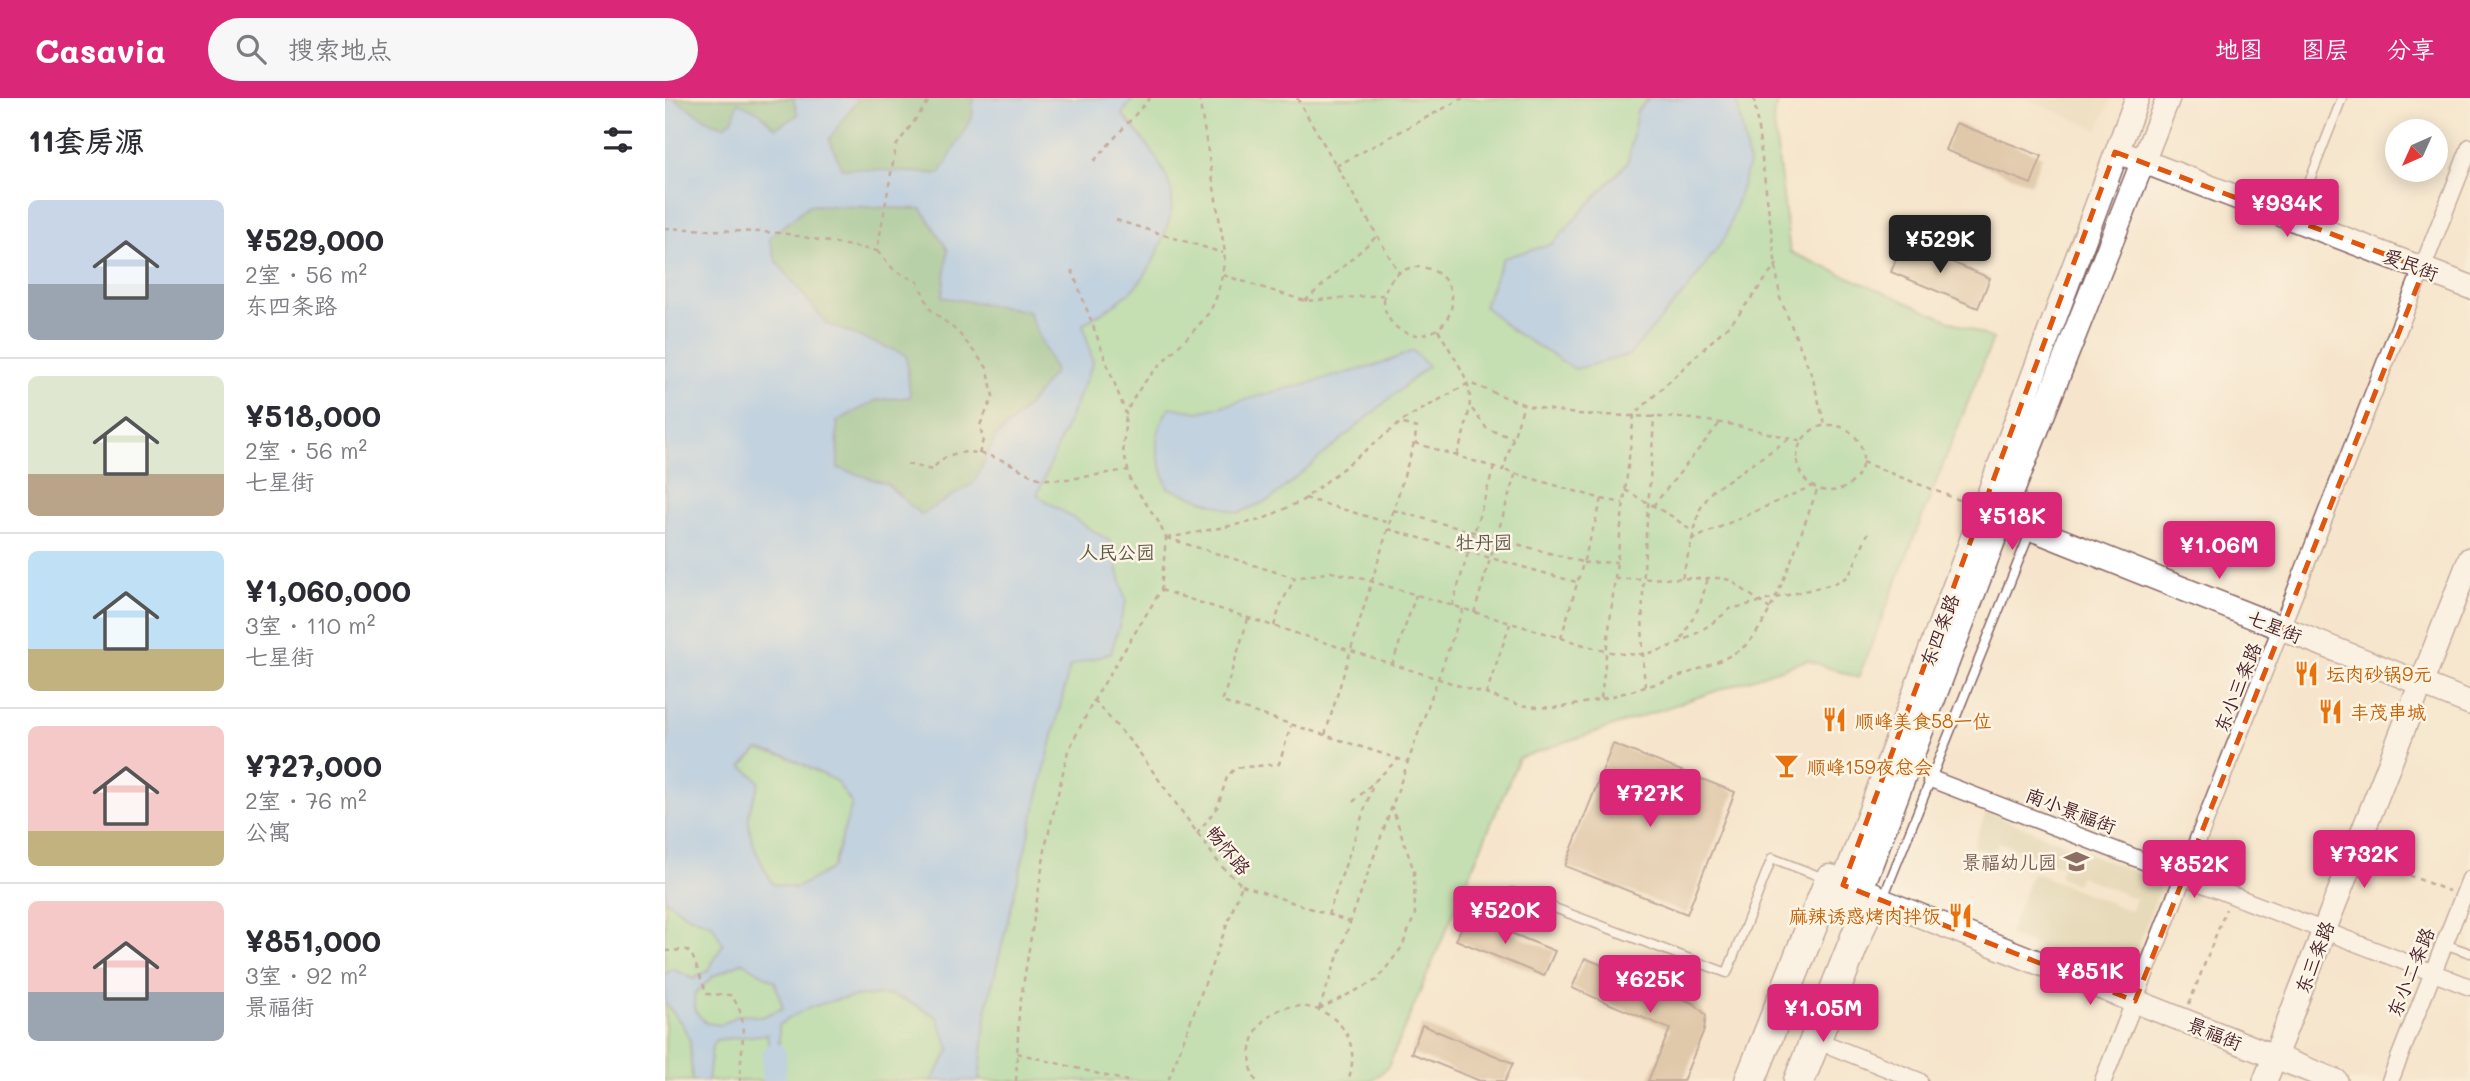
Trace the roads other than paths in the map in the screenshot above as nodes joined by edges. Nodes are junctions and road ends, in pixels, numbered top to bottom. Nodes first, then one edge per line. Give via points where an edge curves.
1 (2137, 98) edge
2 (2168, 98) edge
3 (2342, 98) edge
4 (2470, 147) edge
5 (2115, 152) junction
6 (2143, 159) junction
7 (2295, 218) junction
8 (2424, 269) junction
9 (2470, 287) edge
10 (1993, 514) junction
11 (2031, 530) junction
12 (2470, 559) edge
13 (2282, 629) junction
14 (2421, 684) junction
15 (2470, 703) edge
16 (1931, 779) junction
17 (2184, 876) junction
18 (2470, 879) edge
19 (1851, 888) junction
20 (1512, 892) dead end
21 (2324, 930) junction
22 (2444, 944) junction
23 (2470, 954) edge
24 (2433, 972) junction
25 (2470, 987) edge
26 (1812, 989) junction
27 (2135, 1001) junction
28 (1826, 1044) junction
29 (2275, 1056) junction
30 (1736, 1081) edge
31 (1749, 1081) edge
32 (1766, 1081) edge
33 (1785, 1081) edge
34 (1799, 1081) edge
35 (1812, 1081) edge
36 (1919, 1081) edge
37 (2103, 1081) edge
38 (2265, 1081) edge
39 (2336, 1081) edge
40 (2390, 1081) edge

1 - 5 street
2 - 6 street
3 - 7 lane
4 - 8 street, 东小三条路
5 - 6 street, 爱民街
5 - 10 street
6 - 7 street, 爱民街
6 - 10 street
7 - 8 street, 爱民街
8 - 9 street, 爱民街
8 - 13 street, 东小三条路
10 - 11 street, 七星街
10 - 19 street
11 - 13 street, 七星街
11 - 16 lane
12 - 14 street, 东三条路
13 - 14 street, 七星街
13 - 17 street, 东小三条路
14 - 15 street, 七星街
14 - 21 street, 东三条路
16 - 17 street, 南小景福街
16 - 19 lane
17 - 21 street, 南小景福街
17 - 27 street, 东小三条路
18 - 22 street, 东小二条路
19 - 20 lane via 1772,858 1727,973
19 - 26 highway
19 - 26 highway
19 - 27 street, 景福街
19 - 28 street
19 - 30 street
21 - 24 street, 南小景福街
21 - 29 street, 东三条路
22 - 23 lane
22 - 24 street, 东小二条路
24 - 25 street, 南小景福街
24 - 40 street, 东小二条路
26 - 31 highway
26 - 32 street
26 - 33 street
26 - 34 highway
27 - 29 street, 景福街
27 - 37 street, 东小三条路
28 - 35 street
28 - 36 street
29 - 38 street, 东三条路
29 - 39 street, 景福街

